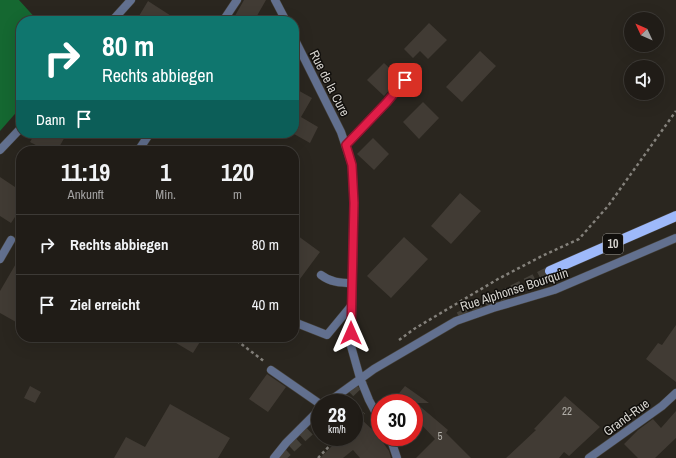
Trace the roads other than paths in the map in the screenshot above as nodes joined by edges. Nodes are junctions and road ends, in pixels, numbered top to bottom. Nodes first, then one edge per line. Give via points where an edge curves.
1 (131, 0) edge
2 (237, 0) edge
3 (275, 0) edge
4 (117, 16) edge
5 (226, 16) edge
6 (283, 16) edge
7 (299, 48) edge
8 (405, 80) dead end
9 (16, 133) edge
10 (346, 145) junction
11 (0, 150) edge
12 (676, 216) edge
13 (676, 238) edge
14 (11, 240) dead end
15 (0, 259) edge
16 (550, 271) tunnel mouth
17 (321, 275) dead end
18 (352, 283) junction
19 (351, 306) junction
20 (299, 324) edge
21 (274, 372) road end
22 (360, 378) junction
23 (676, 393) edge
24 (339, 394) edge
25 (311, 398) edge
26 (371, 404) edge
27 (311, 418) edge
28 (393, 446) edge
29 (274, 458) edge
30 (397, 458) edge
31 (589, 458) edge

1 - 4 street
2 - 5 street
3 - 6 street
7 - 10 street, Rue de la Cure
8 - 10 street
9 - 11 street
10 - 18 street, Rue de la Cure via 352,165 354,203
12 - 16 main road, 10
13 - 22 street, Rue Alphonse Bourquin via 554,290 456,321
14 - 15 street
17 - 18 street via 340,283
18 - 19 street, Rue de la Cure
19 - 20 street via 327,335
19 - 22 street, Rue de la Cure via 351,346
21 - 25 street
22 - 24 street, Rue Alphonse Bourquin
22 - 26 street, Rue de la Cure
23 - 31 street, Grand-Rue via 662,406
27 - 29 street
28 - 30 street

